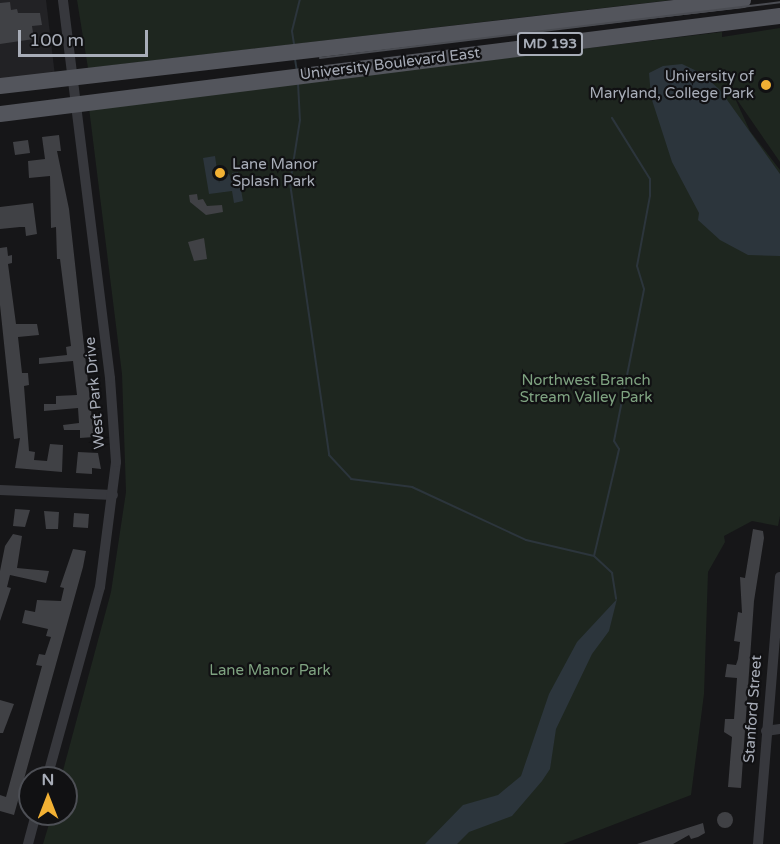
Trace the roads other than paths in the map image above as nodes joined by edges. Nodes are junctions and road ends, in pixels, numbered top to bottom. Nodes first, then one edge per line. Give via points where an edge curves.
1 (63, 0) edge
2 (743, 0) edge
3 (780, 16) edge
4 (75, 77) junction
5 (0, 86) edge
6 (78, 104) junction
7 (0, 114) edge
8 (0, 490) edge
9 (113, 495) junction
10 (780, 577) edge
11 (780, 729) edge
12 (766, 731) junction
13 (50, 766) edge
14 (33, 826) edge
15 (28, 844) edge
16 (759, 844) edge

1 - 4 street, West Park Drive
2 - 4 main road, University Boulevard East / MD 193
3 - 6 main road, University Boulevard East / MD 193
4 - 5 main road, University Boulevard East / MD 193
4 - 6 street, West Park Drive
6 - 7 main road, University Boulevard East / MD 193
6 - 9 street, West Park Drive via 110,378 115,437
8 - 9 street
9 - 13 street, West Park Drive via 100,587
10 - 12 street, Stanford Street
11 - 12 street
12 - 16 street, Stanford Street
14 - 15 street

